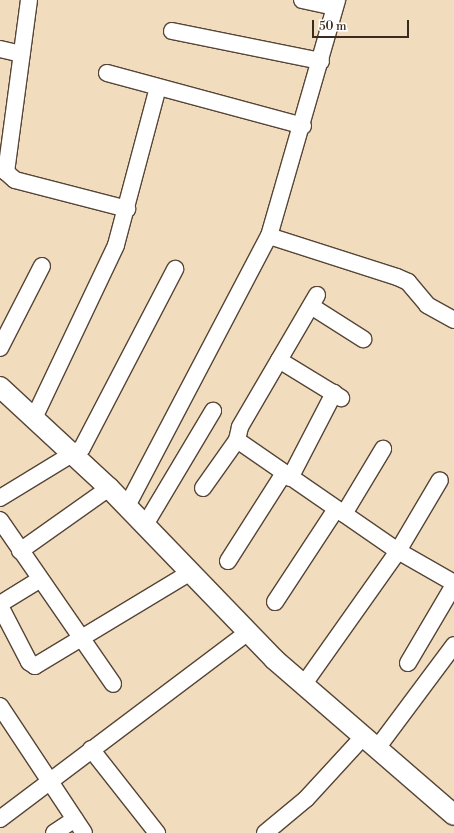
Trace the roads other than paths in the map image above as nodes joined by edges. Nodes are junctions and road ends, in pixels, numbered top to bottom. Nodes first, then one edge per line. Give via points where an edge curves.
1 (29, 0) edge
2 (302, 0) edge
3 (336, 4) edge
4 (172, 32) dead end
5 (0, 49) edge
6 (21, 54) junction
7 (321, 61) junction
8 (107, 73) dead end
9 (158, 87) junction
10 (303, 126) junction
11 (127, 209) junction
12 (269, 236) junction
13 (42, 266) dead end
14 (175, 269) dead end
15 (454, 320) edge
16 (363, 339) dead end
17 (0, 348) edge
18 (279, 360) junction
19 (0, 387) edge
20 (213, 411) dead end
21 (34, 418) junction
22 (237, 440) junction
23 (383, 449) dead end
24 (74, 454) junction
25 (287, 475) junction
26 (440, 480) dead end
27 (110, 488) junction
28 (203, 488) dead end
29 (0, 498) edge
30 (127, 506) junction
31 (340, 511) junction
32 (0, 520) edge
33 (145, 525) junction
34 (20, 551) junction
35 (398, 551) junction
36 (228, 561) dead end
37 (191, 572) junction
38 (39, 580) junction
39 (454, 584) edge
40 (275, 602) dead end
41 (0, 605) edge
42 (248, 632) junction
43 (80, 640) junction
44 (454, 645) edge
45 (408, 663) dead end
46 (114, 684) dead end
47 (304, 684) junction
48 (0, 706) edge
49 (371, 742) junction
50 (91, 749) junction
51 (48, 783) junction
52 (454, 816) edge
53 (1, 817) edge
54 (75, 819) junction
55 (54, 833) edge
56 (84, 833) edge
57 (157, 833) edge
58 (265, 833) edge

1 - 6 street
2 - 3 street
3 - 7 street
4 - 7 street
5 - 6 street
6 - 11 street via 6,163 9,177
7 - 10 street
8 - 9 street
9 - 10 street
9 - 11 street
10 - 12 street
11 - 21 street via 116,245
12 - 15 street via 398,276 408,282 427,305
12 - 30 street
13 - 17 street
14 - 24 street via 92,433
16 - 18 street via 314,300
18 - 22 street via 237,433
18 - 25 street via 337,396
19 - 21 street
20 - 33 street
21 - 24 street
22 - 25 street
22 - 28 street
23 - 31 street
24 - 27 street
24 - 29 street
25 - 31 street
25 - 36 street
26 - 35 street
27 - 30 street
27 - 34 street
30 - 33 street
31 - 35 street
31 - 40 street
32 - 34 street
33 - 37 street
34 - 38 street
35 - 39 street
35 - 47 street
37 - 42 street
37 - 43 street
38 - 41 street
38 - 43 street
39 - 45 street
41 - 43 street via 29,662 34,666
42 - 47 street
42 - 50 street
43 - 46 street
44 - 49 street
47 - 49 street
48 - 51 street
49 - 52 street
49 - 58 street
50 - 51 street
50 - 57 street
51 - 53 street
51 - 54 street
54 - 55 street
54 - 56 street

